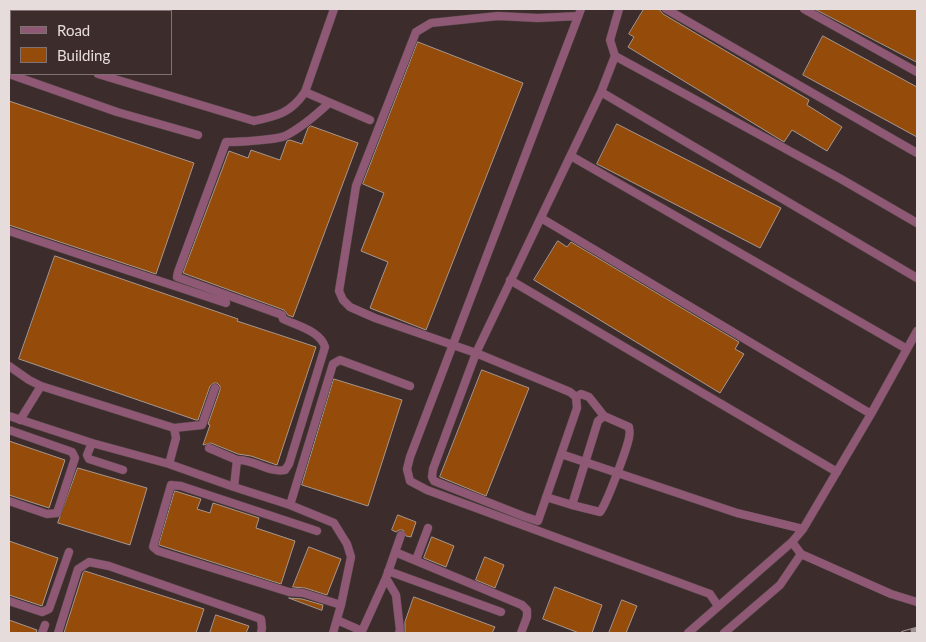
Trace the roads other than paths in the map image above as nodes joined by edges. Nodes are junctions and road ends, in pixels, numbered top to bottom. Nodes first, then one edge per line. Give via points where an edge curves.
1 (334, 9) edge
2 (620, 9) edge
3 (666, 9) edge
4 (804, 9) edge
5 (579, 12) edge
6 (615, 56) junction
7 (917, 72) edge
8 (12, 75) edge
9 (101, 75) edge
10 (305, 92) junction
11 (601, 92) junction
12 (329, 103) junction
13 (370, 120) dead end
14 (198, 136) dead end
15 (917, 153) edge
16 (571, 156) junction
17 (541, 218) junction
18 (917, 223) edge
19 (9, 231) edge
20 (917, 278) edge
21 (510, 280) junction
22 (226, 303) dead end
23 (917, 331) edge
24 (453, 346) junction
25 (907, 349) junction
26 (476, 353) junction
27 (9, 366) edge
28 (41, 386) junction
29 (410, 386) dead end
30 (215, 388) dead end
31 (576, 397) junction
32 (871, 414) junction
33 (9, 416) edge
34 (604, 416) junction
35 (20, 420) junction
36 (174, 428) junction
37 (9, 430) edge
38 (92, 443) junction
39 (209, 448) dead end
40 (561, 454) junction
41 (237, 460) junction
42 (585, 463) junction
43 (169, 464) junction
44 (123, 470) dead end
45 (836, 472) junction
46 (616, 474) junction
47 (234, 487) junction
48 (546, 497) junction
49 (9, 501) edge
50 (290, 505) junction
51 (572, 505) junction
52 (428, 528) dead end
53 (803, 528) junction
54 (317, 531) dead end
55 (401, 535) dead end
56 (792, 542) junction
57 (69, 552) dead end
58 (396, 552) junction
59 (802, 554) junction
60 (416, 560) junction
61 (387, 575) junction
62 (9, 602) edge
63 (917, 602) edge
64 (341, 605) junction
65 (718, 606) junction
66 (501, 612) dead end
67 (337, 620) junction
68 (45, 625) dead end
69 (362, 632) edge
70 (42, 633) edge
71 (58, 633) edge
72 (261, 633) edge
73 (333, 633) edge
74 (398, 633) edge
75 (521, 633) edge
76 (688, 633) edge
77 (724, 633) edge

1 - 10 street
2 - 6 street via 610,40
3 - 15 street
4 - 7 street
5 - 24 street
5 - 24 street via 538,18 498,16 431,23 416,32 356,186 339,291 343,300 350,307 375,318
6 - 11 street
6 - 18 street
8 - 14 street
9 - 10 street via 254,121 279,116 299,101
10 - 12 street
11 - 16 street
11 - 20 street
12 - 13 street
12 - 41 street via 284,136 226,142 178,272 177,277 282,315 283,319 317,335 325,347 285,470 277,471
16 - 17 street
16 - 25 street
17 - 21 street
17 - 32 street
19 - 22 street
21 - 26 street
21 - 45 street
23 - 25 street
24 - 26 street
24 - 65 street via 410,457 407,469 410,481 710,594
25 - 32 street
26 - 31 street
26 - 48 street via 432,477 434,481 538,521
27 - 28 street
28 - 35 street
28 - 36 street
29 - 50 street via 340,360 333,364
30 - 36 street via 202,425
31 - 34 street via 581,394 589,397
31 - 40 street via 577,408
32 - 45 street
33 - 35 street
34 - 42 street via 598,421
34 - 46 street via 629,427 630,431
35 - 38 street
36 - 43 street via 176,438
37 - 49 street via 72,452 75,458 57,513 47,514
38 - 43 street
38 - 44 street via 86,455 89,459
39 - 41 street
40 - 42 street
40 - 48 street
41 - 47 street
42 - 46 street
42 - 51 street
43 - 47 street
45 - 53 street
46 - 51 street via 601,511
46 - 53 street via 737,513
47 - 50 street
48 - 51 street
50 - 64 street via 334,523 347,544 351,557
52 - 60 street
53 - 56 street
54 - 64 street via 181,486 171,486 153,547 290,592 303,592
55 - 58 street
56 - 59 street
56 - 65 street
57 - 62 street via 49,609 42,612
58 - 60 street
58 - 61 street
59 - 63 street via 891,594
59 - 77 street via 780,585
60 - 75 street via 522,605 527,610 527,617
61 - 66 street
61 - 69 street
61 - 74 street via 396,595
64 - 67 street
65 - 76 street
67 - 69 street
67 - 73 street
68 - 70 street
71 - 72 street via 78,569 89,562 262,619

